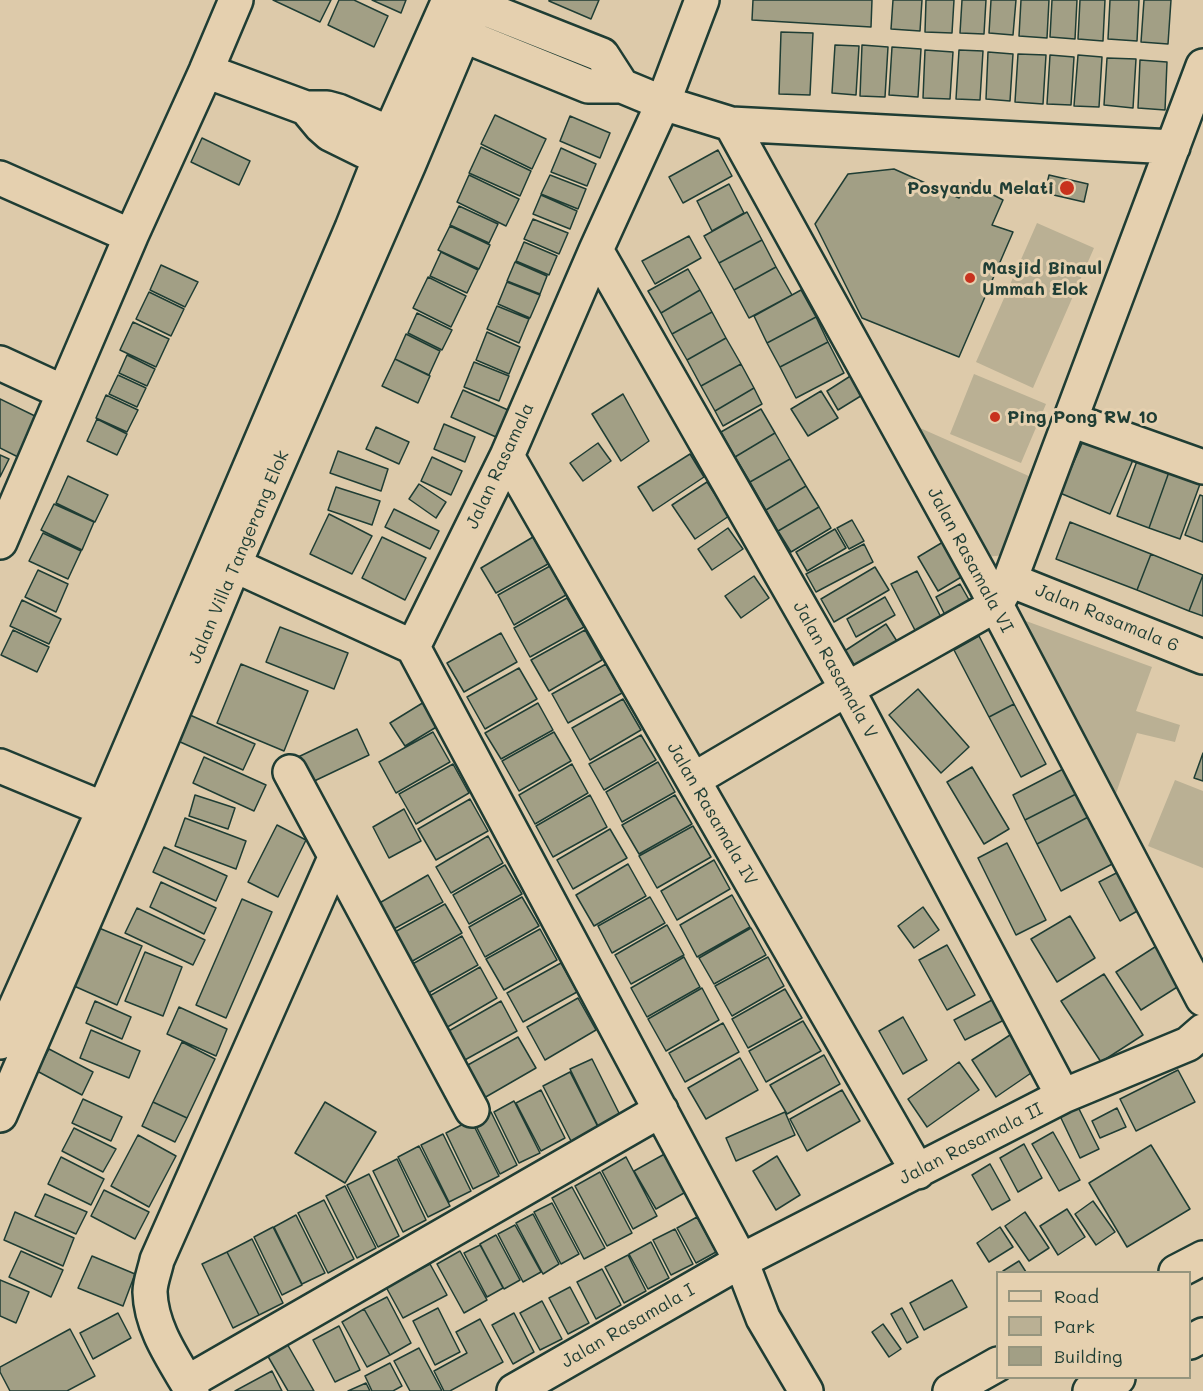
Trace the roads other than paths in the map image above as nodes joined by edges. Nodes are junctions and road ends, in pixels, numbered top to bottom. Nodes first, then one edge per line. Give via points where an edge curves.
1 (236, 0) edge
2 (702, 0) edge
3 (461, 11) edge
4 (1203, 66) edge
5 (206, 70) junction
6 (663, 103) junction
7 (731, 124) junction
8 (1173, 147) junction
9 (398, 152) junction
10 (0, 178) edge
11 (131, 236) junction
12 (596, 250) junction
13 (0, 363) edge
14 (63, 392) junction
15 (1071, 420) junction
16 (507, 456) junction
17 (1203, 467) edge
18 (0, 542) edge
19 (223, 559) junction
20 (1003, 593) junction
21 (413, 647) junction
22 (1203, 657) edge
23 (848, 689) junction
24 (0, 766) edge
25 (290, 772) dead end
26 (693, 780) junction
27 (116, 815) junction
28 (335, 858) junction
29 (1203, 999) edge
30 (1198, 1041) edge
31 (0, 1042) edge
32 (1063, 1096) junction
33 (472, 1110) dead end
34 (661, 1110) junction
35 (0, 1115) edge
36 (918, 1172) junction
37 (1203, 1258) edge
38 (741, 1261) junction
39 (1178, 1271) edge
40 (996, 1365) edge
41 (1114, 1379) edge
42 (190, 1387) edge
43 (514, 1391) edge
44 (806, 1391) edge
45 (950, 1391) edge
46 (1090, 1391) edge

1 - 5 street
2 - 6 street, Jalan Rasamala
3 - 6 street via 602,55 622,86
3 - 9 street, Jalan Villa Tangerang Elok
4 - 8 street
5 - 9 street via 306,108 338,111
5 - 11 street
6 - 7 street
6 - 12 street, Jalan Rasamala
7 - 8 street
7 - 20 street, Jalan Rasamala VI
8 - 15 street
9 - 19 street, Jalan Villa Tangerang Elok
10 - 11 street
11 - 14 street
12 - 16 street, Jalan Rasamala
12 - 23 street, Jalan Rasamala V
13 - 14 street
14 - 18 street
15 - 17 street
15 - 20 street
16 - 21 street, Jalan Rasamala
16 - 26 street, Jalan Rasamala IV
19 - 21 street
19 - 27 street, Jalan Villa Tangerang Elok
20 - 22 street, Jalan Rasamala 6
20 - 23 street
20 - 29 street, Jalan Rasamala VI
21 - 34 street
23 - 26 street
23 - 32 street, Jalan Rasamala V
24 - 27 street
25 - 28 street
26 - 36 street, Jalan Rasamala IV
27 - 31 street, Jalan Villa Tangerang Elok
27 - 35 street, Jalan Villa Tangerang Elok
28 - 33 street
28 - 42 street via 157,1260 150,1291 154,1315
30 - 32 street, Jalan Rasamala II
32 - 36 street, Jalan Rasamala II
34 - 38 street
34 - 42 street
36 - 38 street, Jalan Rasamala II
37 - 39 street
38 - 43 street, Jalan Rasamala I
38 - 44 street via 763,1318
40 - 45 street
41 - 46 street

